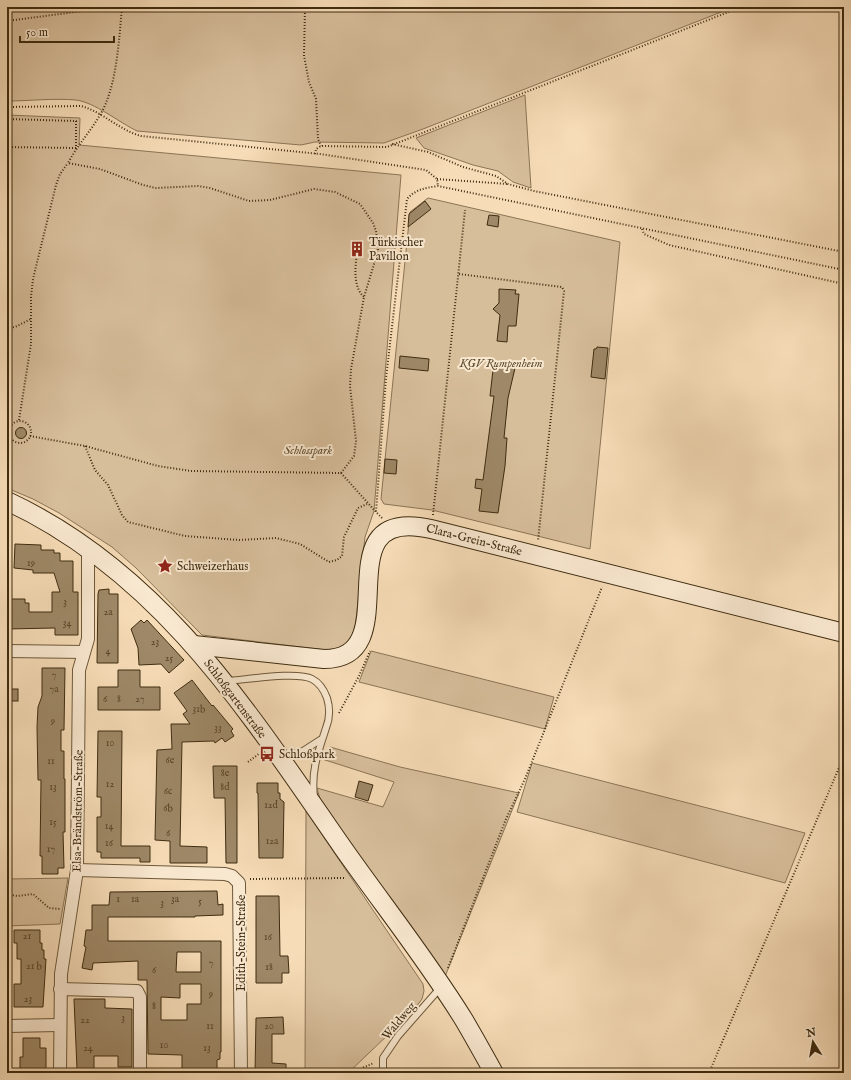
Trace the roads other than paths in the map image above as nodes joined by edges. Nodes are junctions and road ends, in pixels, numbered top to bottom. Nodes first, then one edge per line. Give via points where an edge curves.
1 (7, 501) edge
2 (88, 549) junction
3 (844, 633) edge
4 (194, 645) junction
5 (7, 651) edge
6 (84, 652) junction
7 (224, 682) junction
8 (321, 739) junction
9 (280, 758) junction
10 (316, 808) junction
11 (78, 870) junction
12 (442, 986) junction
13 (60, 989) junction
14 (59, 1025) junction
15 (7, 1026) edge
16 (60, 1073) edge
17 (140, 1073) edge
18 (241, 1073) edge
19 (383, 1073) edge
20 (494, 1073) edge

1 - 2 street, Schloßgartenstraße via 46,521
2 - 4 street, Schloßgartenstraße via 139,589
2 - 6 street, Elsa-Brändström-Straße via 88,639
3 - 4 street, Clara-Grein-Straße via 608,572 431,529 402,525 384,532 377,540 373,550 361,638 349,654 324,659
4 - 7 street, Schloßgartenstraße
5 - 6 street
6 - 11 street, Elsa-Brändström-Straße via 79,670
7 - 8 lane via 297,676 312,679 322,688 329,707 329,719
7 - 9 street, Schloßgartenstraße
8 - 9 lane via 303,751
8 - 10 lane via 313,781
9 - 10 street, Schloßgartenstraße
10 - 12 street, Schloßgartenstraße
11 - 13 street, Elsa-Brändström-Straße via 63,955
11 - 18 street, Edith-Stein-Straße via 224,874 232,876 240,883
12 - 19 lane, Waldweg via 398,1036 383,1058
12 - 20 street, Schloßgartenstraße
13 - 14 street, Elsa-Brändström-Straße
13 - 17 street via 137,991 140,997
14 - 15 street
14 - 16 street, Elsa-Brändström-Straße

